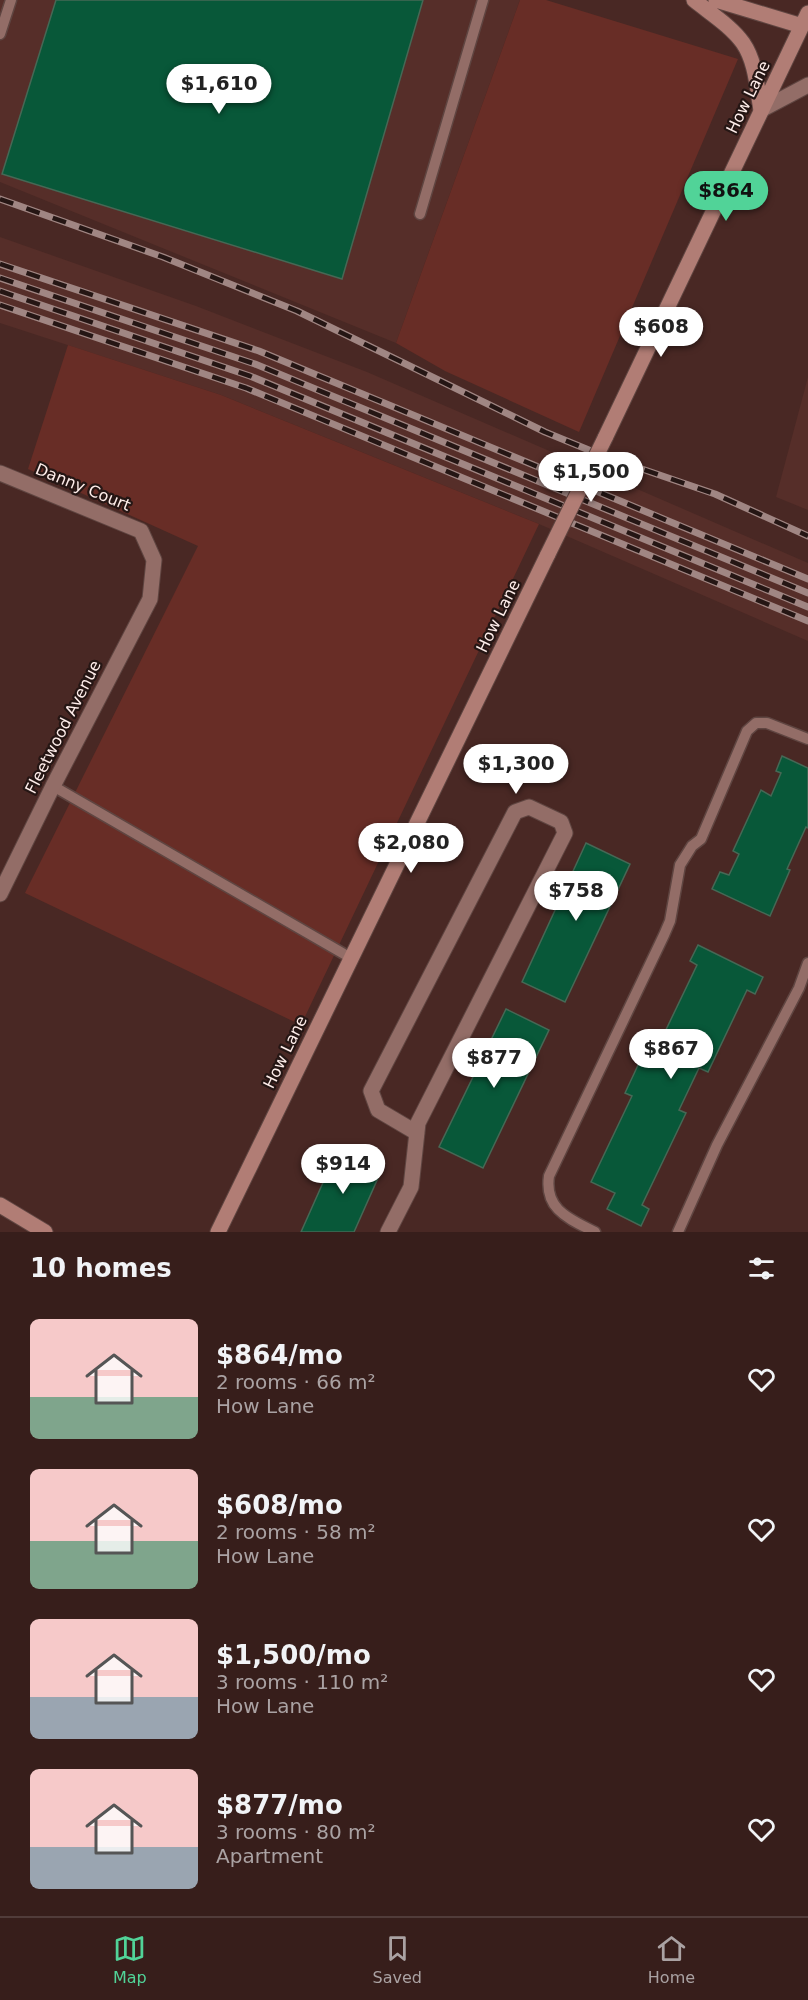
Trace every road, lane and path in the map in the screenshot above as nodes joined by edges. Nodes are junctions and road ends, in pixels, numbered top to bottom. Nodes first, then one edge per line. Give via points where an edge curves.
1 (11, 0) edge
2 (483, 0) edge
3 (694, 0) edge
4 (716, 0) edge
5 (806, 22) edge
6 (0, 34) edge
7 (808, 85) edge
8 (761, 110) junction
9 (420, 214) dead end
10 (0, 473) edge
11 (152, 575) joint
12 (808, 739) edge
13 (53, 786) junction
14 (0, 894) edge
15 (351, 958) junction
16 (808, 963) edge
17 (417, 1133) junction
18 (0, 1205) edge
19 (38, 1230) edge
20 (218, 1232) edge
21 (388, 1232) edge
22 (595, 1232) edge
23 (678, 1232) edge

1 - 6 lane
2 - 9 lane
3 - 8 main road via 743,42
4 - 5 main road
5 - 8 main road, How Lane
7 - 8 street
8 - 15 main road, How Lane, bridge
10 - 11 street, Danny Court via 141,531 154,560
11 - 13 street, Fleetwood Avenue via 150,599
12 - 22 lane via 767,723 756,723 747,731 701,839 680,866 667,928 549,1176 551,1201 565,1216
13 - 14 street, Fleetwood Avenue
13 - 15 lane
15 - 20 main road, How Lane
16 - 23 lane
17 - 17 street via 418,1123 565,833 561,822 529,807 516,812 371,1091 378,1110
17 - 21 street via 411,1187
18 - 19 main road

